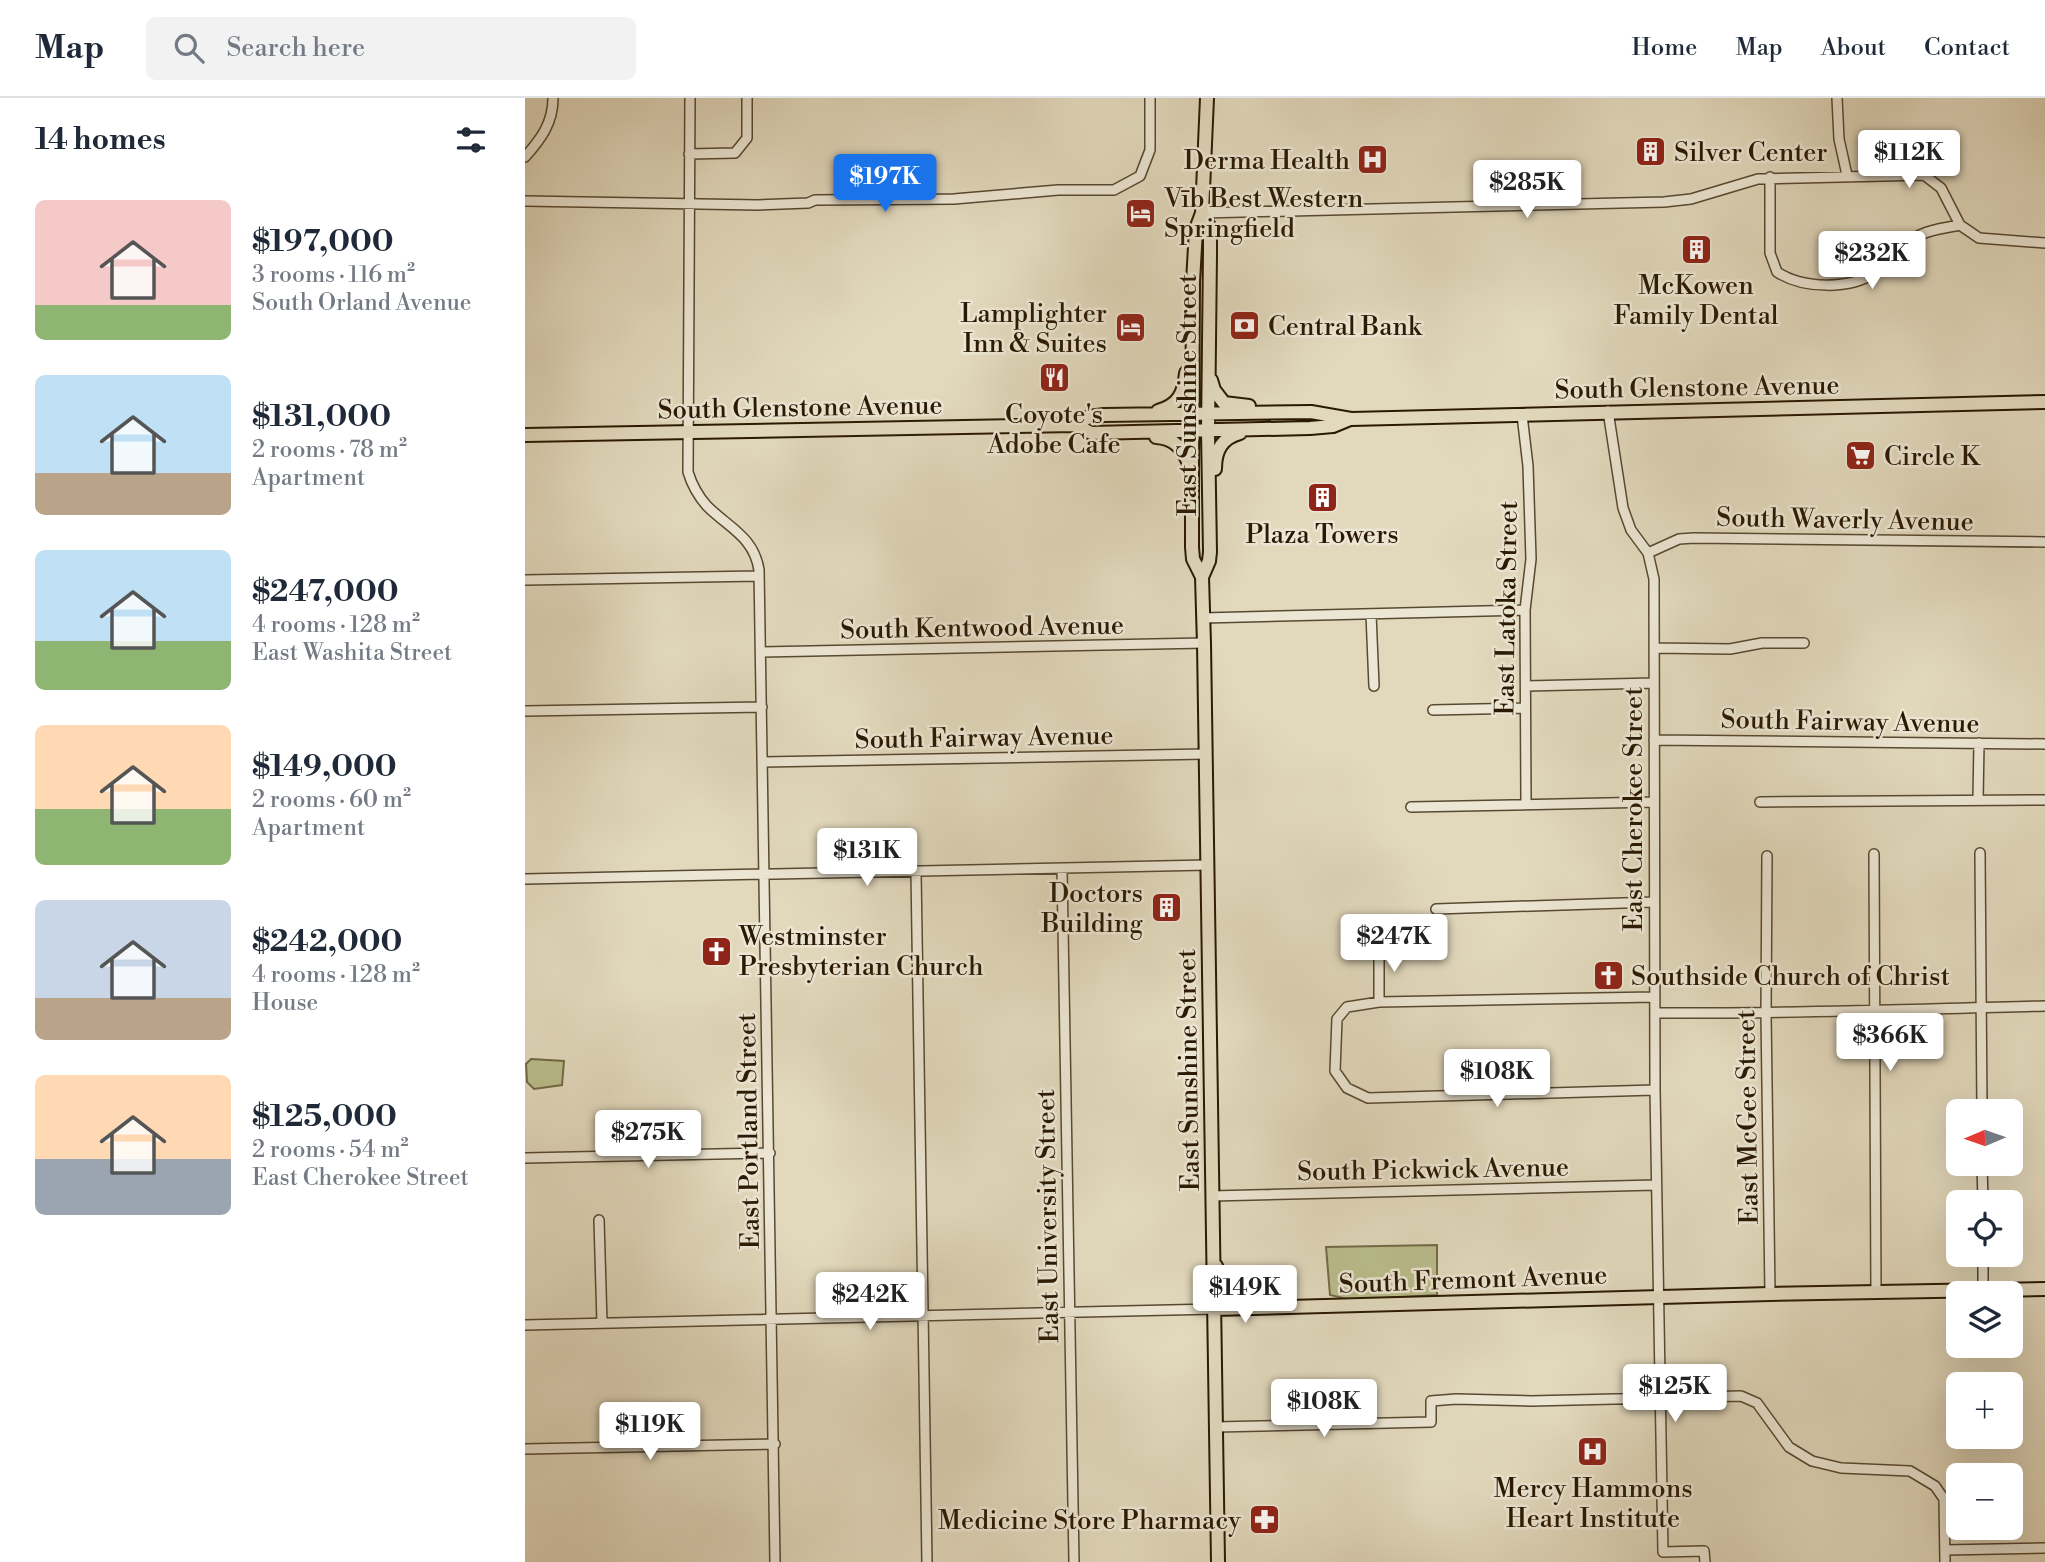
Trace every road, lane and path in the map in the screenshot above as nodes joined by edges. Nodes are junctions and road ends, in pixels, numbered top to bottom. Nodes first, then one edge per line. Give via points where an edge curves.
1 (553, 98) edge
2 (690, 98) edge
3 (747, 98) edge
4 (1150, 98) edge
5 (1207, 98) edge
6 (1837, 98) edge
7 (689, 154) junction
8 (525, 157) edge
9 (1847, 175) junction
10 (1770, 177) junction
11 (525, 201) edge
12 (689, 203) junction
13 (1202, 213) junction
14 (1960, 225) junction
15 (2045, 243) edge
16 (1192, 282) junction
17 (1209, 367) junction
18 (2045, 402) edge
19 (1608, 411) junction
20 (1311, 412) junction
21 (1208, 414) junction
22 (1144, 415) junction
23 (1192, 415) junction
24 (1522, 415) junction
25 (1351, 419) junction
26 (1076, 425) junction
27 (1250, 430) junction
28 (1208, 431) junction
29 (687, 432) junction
30 (1192, 432) junction
31 (1101, 433) junction
32 (525, 435) edge
33 (1192, 471) junction
34 (2045, 542) edge
35 (1210, 552) junction
36 (1648, 553) junction
37 (759, 576) junction
38 (1202, 577) junction
39 (525, 580) edge
40 (1525, 610) junction
41 (1371, 614) junction
42 (1203, 618) junction
43 (1204, 643) junction
44 (1804, 643) dead end
45 (1654, 648) junction
46 (761, 652) junction
47 (1654, 683) junction
48 (1374, 686) dead end
49 (1525, 686) junction
50 (762, 707) junction
51 (1525, 708) junction
52 (1433, 710) dead end
53 (525, 711) edge
54 (1654, 740) junction
55 (1979, 743) junction
56 (2045, 744) edge
57 (1205, 754) junction
58 (763, 762) junction
59 (1978, 800) junction
60 (2045, 800) edge
61 (1654, 802) junction
62 (1760, 802) dead end
63 (1526, 803) junction
64 (1411, 807) dead end
65 (1980, 853) dead end
66 (1874, 854) dead end
67 (1767, 856) dead end
68 (1207, 865) junction
69 (1062, 869) junction
70 (916, 872) junction
71 (765, 875) junction
72 (525, 879) edge
73 (1654, 902) junction
74 (1436, 909) dead end
75 (1379, 945) dead end
76 (1655, 997) junction
77 (1379, 1002) junction
78 (2045, 1006) edge
79 (1982, 1007) junction
80 (1875, 1009) junction
81 (1655, 1013) junction
82 (1766, 1014) junction
83 (1655, 1090) junction
84 (1982, 1099) edge
85 (770, 1153) junction
86 (525, 1158) edge
87 (1656, 1185) junction
88 (1212, 1196) junction
89 (599, 1220) dead end
90 (1213, 1256) junction
91 (2045, 1289) edge
92 (1946, 1291) edge
93 (2023, 1291) edge
94 (1876, 1292) junction
95 (1770, 1294) junction
96 (2023, 1294) edge
97 (1658, 1297) junction
98 (2045, 1297) edge
99 (1275, 1308) junction
100 (1214, 1309) junction
101 (1070, 1313) junction
102 (923, 1316) junction
103 (773, 1319) junction
104 (602, 1323) junction
105 (525, 1325) edge
106 (1659, 1398) junction
107 (1216, 1427) junction
108 (775, 1444) junction
109 (525, 1450) edge
110 (2045, 1548) edge
111 (1945, 1550) junction
112 (775, 1562) edge
113 (927, 1562) edge
114 (1074, 1562) edge
115 (1218, 1562) edge
116 (1705, 1562) edge
117 (1945, 1562) edge

1 - 8 street via 548,126
2 - 7 street, East Portland Street
3 - 7 street via 747,138 735,153
4 - 12 street via 1150,149 1140,176 1114,190 758,205
5 - 13 main road, East Sunshine Street
6 - 9 street
7 - 12 street, East Portland Street
9 - 10 street
9 - 14 street via 1924,175 1941,188
10 - 13 street via 1663,202
10 - 14 street via 1770,253 1777,272 1794,282 1858,281 1913,239
11 - 12 street
12 - 29 street, East Portland Street
13 - 16 main road, East Sunshine Street via 1196,229
13 - 17 main road, East Sunshine Street via 1210,228
14 - 15 street via 1979,238
16 - 22 main road via 1183,393 1168,408
16 - 23 main road, East Sunshine Street
17 - 20 main road via 1214,390 1224,403
17 - 21 main road, East Sunshine Street
18 - 19 main road, South Glenstone Avenue
19 - 24 main road, South Glenstone Avenue
19 - 36 street, East Cherokee Street via 1623,508 1631,530
20 - 21 main road, South Glenstone Avenue
20 - 25 main road, South Glenstone Avenue
21 - 23 main road, South Glenstone Avenue
21 - 28 main road, East Sunshine Street
22 - 23 main road, South Glenstone Avenue
22 - 26 main road, South Glenstone Avenue via 1089,417
23 - 30 main road, East Sunshine Street
24 - 25 main road, South Glenstone Avenue
24 - 40 street, East Latoka Street via 1531,559
25 - 27 main road, South Glenstone Avenue via 1332,426
26 - 29 main road, South Glenstone Avenue
26 - 31 main road, South Glenstone Avenue
27 - 28 main road, South Glenstone Avenue
27 - 35 main road via 1229,437 1216,455
28 - 30 main road, South Glenstone Avenue
28 - 35 main road, East Sunshine Street
29 - 32 main road, South Glenstone Avenue
29 - 37 street, East Portland Street via 693,487 706,505 747,540 757,558
30 - 31 main road, South Glenstone Avenue
30 - 33 main road, East Sunshine Street
31 - 33 main road via 1117,438 1170,439 1182,450
33 - 38 main road, East Sunshine Street via 1193,559
34 - 36 street, South Waverly Avenue via 1694,538 1679,539
35 - 38 main road, East Sunshine Street
36 - 45 street, East Cherokee Street via 1654,579
37 - 39 street
37 - 46 street, East Portland Street
38 - 42 main road, East Sunshine Street
40 - 41 street
40 - 49 street, East Latoka Street
41 - 42 street
41 - 48 street
42 - 43 main road, East Sunshine Street
43 - 46 street, South Kentwood Avenue
43 - 57 main road, East Sunshine Street
44 - 45 street via 1730,649
45 - 47 street, East Cherokee Street
46 - 50 street, East Portland Street
47 - 49 street
47 - 54 street, East Cherokee Street
49 - 51 street, East Latoka Street
50 - 53 street
50 - 58 street, East Portland Street
51 - 52 street
51 - 63 street, East Latoka Street
54 - 55 street, South Fairway Avenue
54 - 61 street, East Cherokee Street
55 - 56 street, South Fairway Avenue
55 - 59 street
57 - 58 street, South Fairway Avenue
57 - 68 main road, East Sunshine Street
58 - 71 street, East Portland Street
59 - 60 street
59 - 62 street
61 - 63 street
61 - 73 street, East Cherokee Street
63 - 64 street
65 - 79 street
66 - 80 street
67 - 82 street, East McGee Street
68 - 69 street
68 - 88 main road, East Sunshine Street
69 - 70 street
69 - 101 street, East University Street
70 - 71 street
70 - 102 street
71 - 72 street
71 - 85 street, East Portland Street
73 - 74 street
73 - 76 street, East Cherokee Street
75 - 77 street
76 - 77 street
76 - 81 street, East Cherokee Street
77 - 83 street via 1347,1007 1337,1020 1335,1071 1347,1088 1368,1098
78 - 79 street
79 - 80 street
79 - 84 street
80 - 82 street
80 - 94 street
81 - 82 street
81 - 83 street, East Cherokee Street
82 - 95 street, East McGee Street
83 - 87 street, East Cherokee Street
85 - 86 street
85 - 103 street, East Portland Street
87 - 88 street, South Pickwick Avenue
87 - 97 street, East Cherokee Street
88 - 90 main road, East Sunshine Street
89 - 104 street
90 - 99 main road via 1227,1287
90 - 100 main road, East Sunshine Street
91 - 93 main road, South Fremont Avenue
92 - 94 main road, South Fremont Avenue
94 - 95 main road, South Fremont Avenue
95 - 97 main road, South Fremont Avenue
96 - 98 main road
97 - 99 main road, South Fremont Avenue
97 - 106 street, East Cherokee Street
99 - 100 main road, South Fremont Avenue
100 - 101 street, South Fremont Avenue
100 - 107 main road, East Sunshine Street
101 - 102 street, South Fremont Avenue
101 - 114 street, East University Street
102 - 103 street, South Fremont Avenue
102 - 113 street
103 - 104 street, South Fremont Avenue
103 - 108 street, East Portland Street
104 - 105 street, South Fremont Avenue
106 - 107 street via 1456,1399 1431,1401 1431,1422
106 - 111 street via 1741,1396 1757,1403 1789,1447 1812,1461 1841,1468 1910,1471 1935,1486 1944,1500
106 - 116 street, East Cherokee Street via 1663,1552 1705,1551
107 - 115 main road, East Sunshine Street
108 - 109 street
108 - 112 street, East Portland Street
110 - 111 street
111 - 117 street

